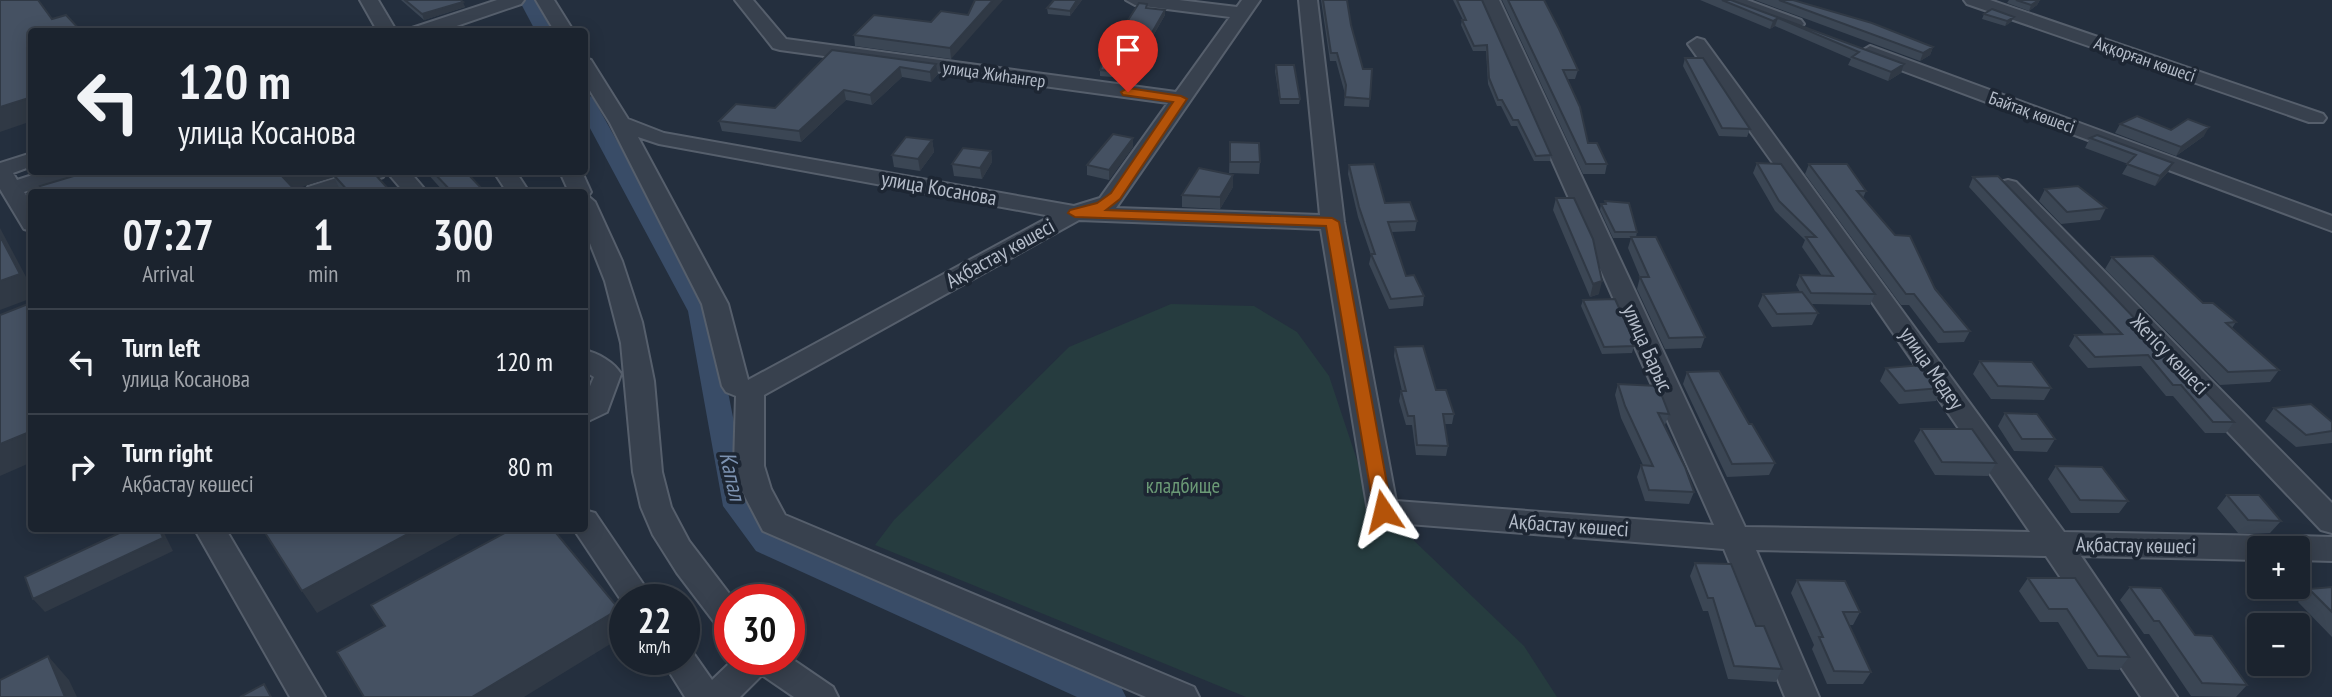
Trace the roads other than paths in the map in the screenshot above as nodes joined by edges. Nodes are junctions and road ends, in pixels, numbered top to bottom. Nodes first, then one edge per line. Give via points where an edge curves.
1 (369, 0) edge
2 (515, 0) edge
3 (545, 0) edge
4 (744, 0) edge
5 (1135, 0) edge
6 (1308, 0) edge
7 (1490, 0) edge
8 (1731, 0) edge
9 (1973, 0) edge
10 (1247, 7) edge
11 (476, 13) junction
12 (386, 28) edge
13 (431, 28) edge
14 (487, 28) edge
15 (562, 28) edge
16 (1809, 29) edge
17 (1697, 44) dead end
18 (1849, 44) edge
19 (588, 71) edge
20 (1181, 99) junction
21 (2316, 118) dead end
22 (620, 123) junction
23 (28, 162) edge
24 (40, 175) edge
25 (366, 175) edge
26 (401, 175) edge
27 (4, 180) edge
28 (2008, 187) edge
29 (325, 189) edge
30 (413, 189) edge
31 (588, 211) edge
32 (1075, 213) junction
33 (28, 218) edge
34 (1332, 222) junction
35 (2332, 224) edge
36 (588, 361) edge
37 (750, 391) junction
38 (588, 411) edge
39 (2332, 522) edge
40 (588, 527) edge
41 (211, 532) edge
42 (1735, 538) junction
43 (2056, 544) junction
44 (2247, 548) edge
45 (2310, 548) edge
46 (2332, 549) edge
47 (627, 584) edge
48 (714, 598) edge
49 (689, 675) edge
50 (740, 675) edge
51 (789, 675) edge
52 (308, 697) edge
53 (704, 697) edge
54 (718, 697) edge
55 (821, 697) edge
56 (1182, 697) edge
57 (1802, 697) edge
58 (2160, 697) edge

1 - 12 street
2 - 11 street
3 - 15 street
4 - 20 street, улица Жиhангер via 780,44
5 - 10 street
6 - 34 street, Ақбастау көшесі
7 - 42 street, улица Барыс
8 - 16 street
9 - 21 street, Аққорған көшесі
10 - 20 street, Ақбастау көшесі
11 - 13 street
11 - 14 street
17 - 43 street, улица Медеу
18 - 35 street, Байтақ көшесі
19 - 22 street
20 - 32 street, Ақбастау көшесі via 1116,196 1102,206
22 - 32 street, улица Косанова via 659,138
22 - 37 street via 715,304 736,386
23 - 27 street
24 - 27 street
25 - 29 street
26 - 30 street
27 - 33 street
28 - 39 street, Жетісу көшесі
31 - 48 street via 629,315 656,508
32 - 34 street, улица Косанова
32 - 37 street, Ақбастау көшесі
34 - 42 street, Ақбастау көшесі via 1383,511
36 - 38 street via 608,374 597,405
37 - 56 street via 749,466 755,489 774,523
40 - 47 street
41 - 52 street
42 - 43 street, Ақбастау көшесі
42 - 57 street, улица Барыс
43 - 44 street, Ақбастау көшесі
43 - 58 street, улица Медеу
45 - 46 street
49 - 53 street
50 - 54 street
51 - 55 street

